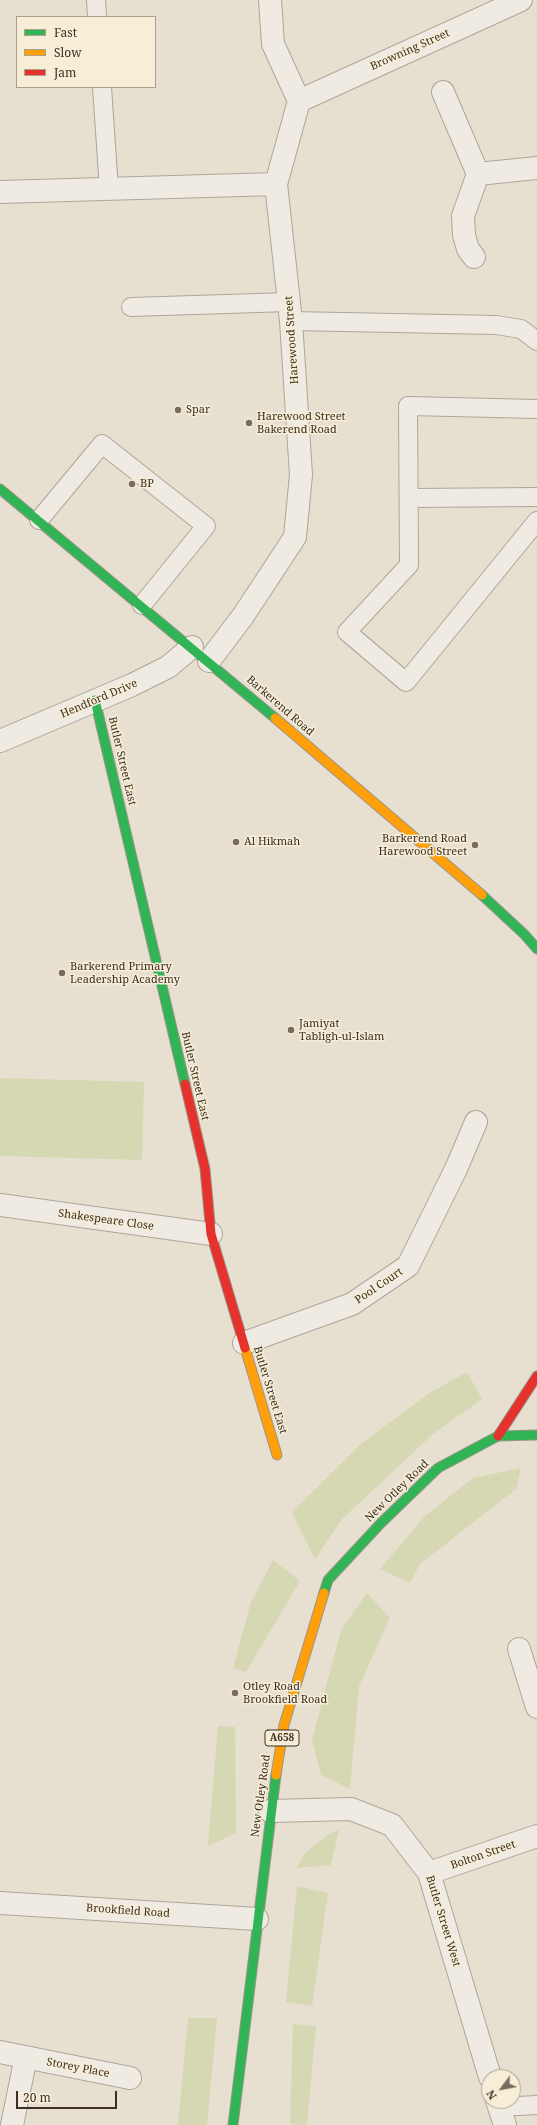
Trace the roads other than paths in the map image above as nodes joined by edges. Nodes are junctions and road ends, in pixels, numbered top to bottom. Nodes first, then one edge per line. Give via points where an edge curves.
1 (96, 0) edge
2 (270, 0) edge
3 (521, 0) edge
4 (97, 16) edge
5 (102, 88) edge
6 (443, 92) dead end
7 (299, 101) junction
8 (537, 168) edge
9 (478, 174) junction
10 (276, 184) junction
11 (109, 190) junction
12 (0, 192) edge
13 (474, 257) dead end
14 (131, 307) dead end
15 (290, 311) junction
16 (537, 341) edge
17 (537, 409) edge
18 (0, 489) edge
19 (537, 497) edge
20 (409, 498) junction
21 (39, 520) junction
22 (537, 522) edge
23 (142, 606) junction
24 (200, 654) junction
25 (95, 700) junction
26 (0, 741) edge
27 (537, 949) edge
28 (476, 1122) dead end
29 (0, 1205) edge
30 (211, 1234) junction
31 (244, 1343) junction
32 (537, 1376) edge
33 (537, 1435) edge
34 (498, 1436) junction
35 (277, 1456) dead end
36 (519, 1649) dead end
37 (537, 1707) edge
38 (270, 1810) junction
39 (537, 1836) edge
40 (429, 1873) junction
41 (0, 1903) edge
42 (257, 1919) junction
43 (0, 2052) edge
44 (26, 2057) junction
45 (488, 2069) edge
46 (130, 2078) dead end
47 (537, 2105) edge
48 (500, 2111) edge
49 (12, 2125) edge
50 (233, 2125) edge

1 - 4 lane
2 - 7 street via 273,44
3 - 7 street, Browning Street
5 - 11 lane
6 - 9 street
7 - 10 street, Harewood Street
8 - 9 street
9 - 13 street via 463,216 464,235 468,249
10 - 11 street
10 - 15 street, Harewood Street
11 - 12 street
14 - 15 lane
15 - 16 lane via 496,325 521,329
15 - 24 street, Harewood Street via 301,474 295,537 247,611
17 - 20 lane via 408,406
18 - 21 main road, Barkerend Road
19 - 20 lane
20 - 22 lane via 409,565 347,632 406,682
21 - 23 main road, Barkerend Road
21 - 23 lane via 102,444 206,526
23 - 24 main road, Barkerend Road
24 - 25 street, Hendford Drive
24 - 27 main road, Barkerend Road via 450,866
25 - 26 street, Hendford Drive
25 - 30 main road, Butler Street East via 205,1169
28 - 31 street, Pool Court via 408,1266 352,1304
29 - 30 street, Shakespeare Close
30 - 31 main road, Butler Street East
31 - 35 main road, Butler Street East
32 - 34 main road, New Otley Road / A658
33 - 34 main road, New Otley Road / A658
34 - 38 main road, New Otley Road / A658 via 438,1468 381,1523 328,1580 284,1725
36 - 37 street
38 - 40 street, Butler Street West via 351,1809 392,1825
38 - 42 main road, New Otley Road / A658
39 - 40 street, Bolton Street
40 - 45 street, Butler Street West
41 - 42 street, Brookfield Road
42 - 50 main road, New Otley Road / A658
43 - 44 street, Storey Place
44 - 46 street, Storey Place
44 - 49 street
47 - 48 lane

